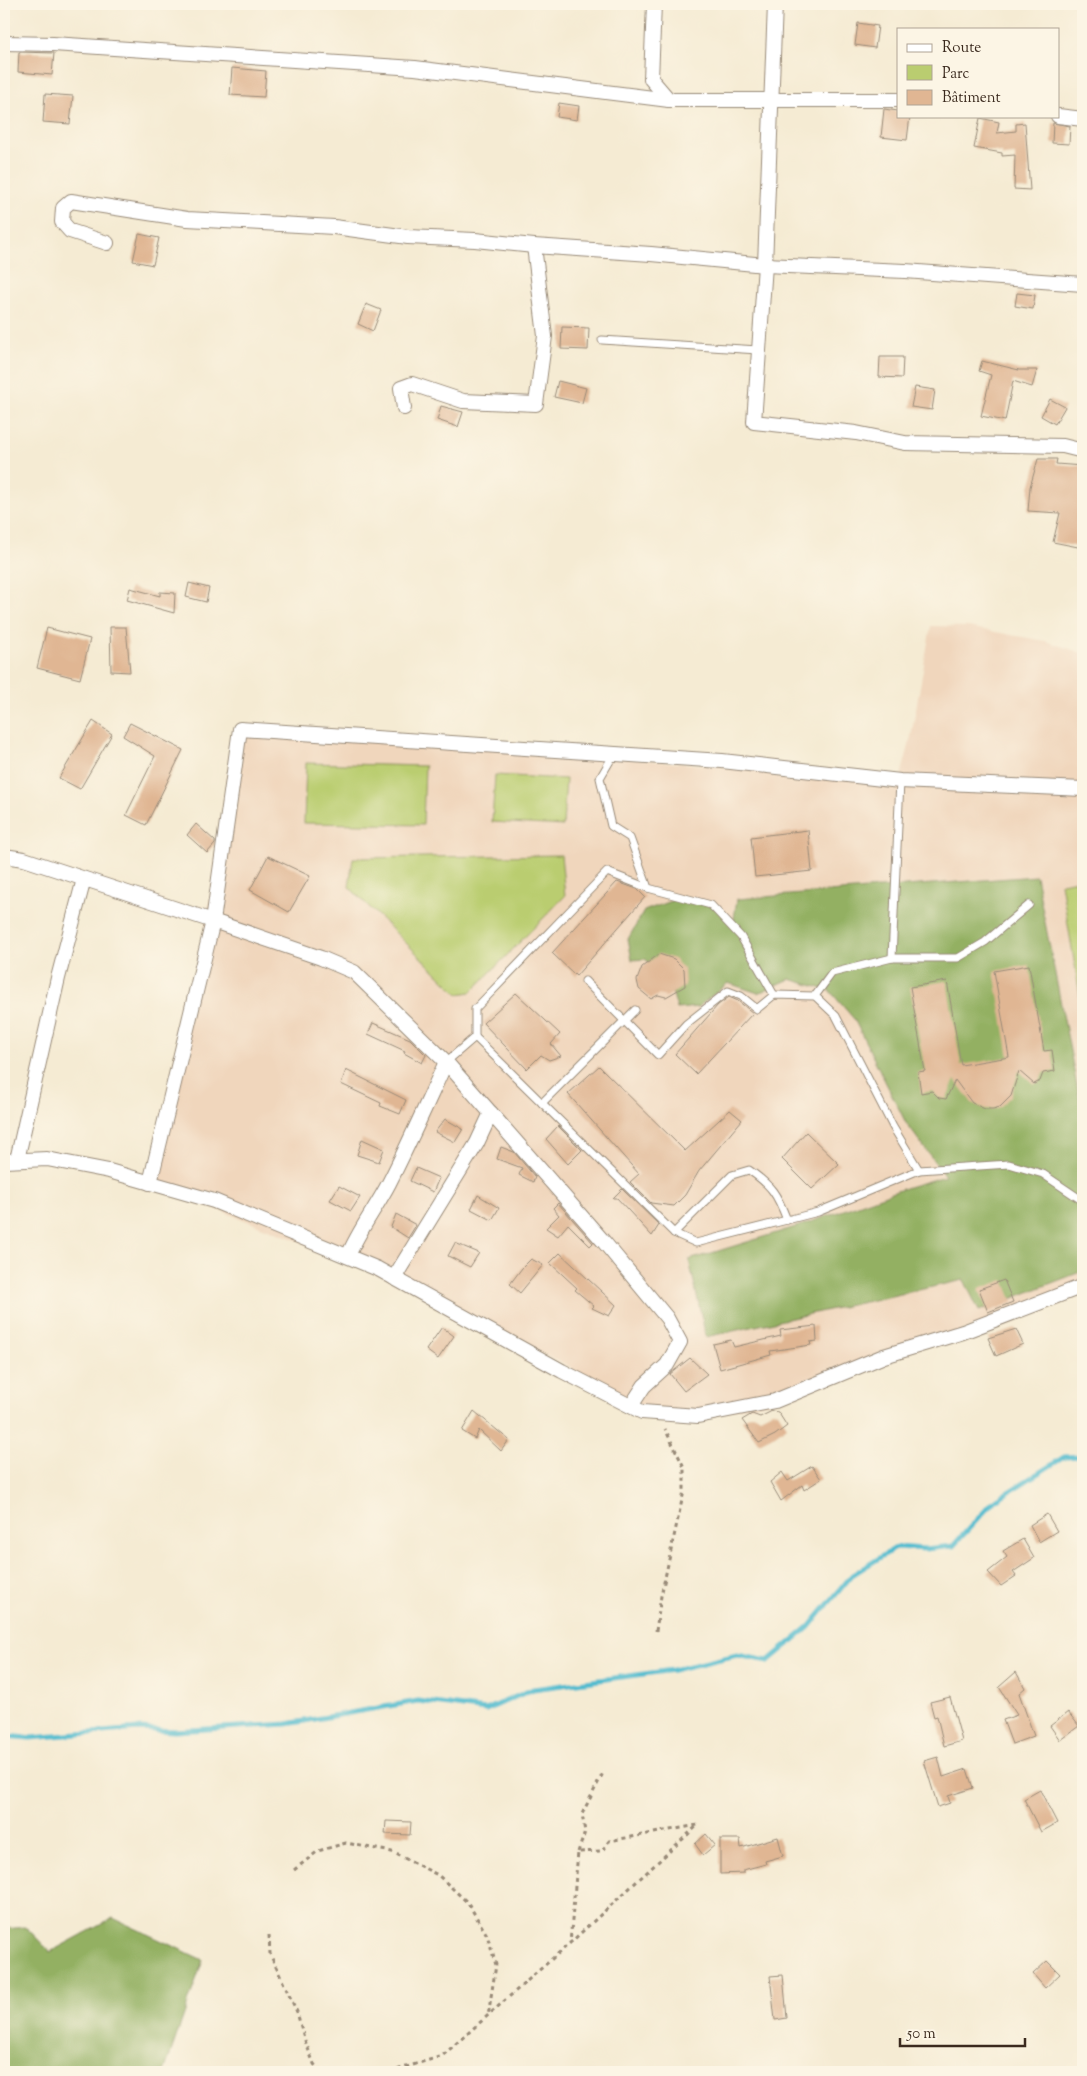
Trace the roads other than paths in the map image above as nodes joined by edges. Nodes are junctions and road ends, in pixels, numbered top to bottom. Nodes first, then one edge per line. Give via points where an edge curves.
1 (654, 4) edge
2 (775, 4) edge
3 (4, 43) edge
4 (771, 99) junction
5 (669, 100) junction
6 (897, 100) edge
7 (1060, 116) edge
8 (1083, 119) edge
9 (107, 243) dead end
10 (534, 246) junction
11 (765, 265) junction
12 (1083, 284) edge
13 (602, 340) dead end
14 (758, 350) junction
15 (404, 408) dead end
16 (1083, 451) edge
17 (614, 754) junction
18 (900, 780) junction
19 (1083, 789) edge
20 (4, 856) edge
21 (84, 879) junction
22 (648, 888) junction
23 (1029, 905) dead end
24 (213, 920) junction
25 (892, 958) junction
26 (585, 981) dead end
27 (774, 995) junction
28 (815, 996) junction
29 (635, 1010) dead end
30 (624, 1020) junction
31 (475, 1037) junction
32 (446, 1062) junction
33 (542, 1103) junction
34 (491, 1113) junction
35 (10, 1160) edge
36 (919, 1170) junction
37 (150, 1183) junction
38 (1083, 1201) edge
39 (787, 1220) junction
40 (674, 1234) junction
41 (348, 1256) junction
42 (394, 1278) junction
43 (1083, 1286) edge
44 (631, 1406) junction

1 - 5 street via 650,79
2 - 4 street
3 - 5 street via 415,68
4 - 5 street
4 - 6 street
4 - 11 street
7 - 8 street
9 - 10 street via 70,231 62,222 64,208 71,201 188,219 334,227 408,237
10 - 11 street
10 - 15 street via 545,336 536,404 464,401 412,384 401,388
11 - 12 street
11 - 14 street
13 - 14 lane
14 - 16 street via 754,422 856,433 905,443 1054,446
17 - 18 street via 722,760
17 - 22 lane via 600,778 611,826 630,838
17 - 24 street via 240,729
18 - 19 street
18 - 25 lane
20 - 21 street via 24,859
21 - 24 street
21 - 35 street
22 - 27 lane via 712,905 741,937
22 - 31 lane via 607,872 475,1009
23 - 25 lane via 985,942 958,958
24 - 32 street via 354,972
24 - 37 street
25 - 28 lane via 832,973
26 - 30 lane
27 - 28 lane
27 - 30 lane via 757,1009 741,996 728,991 686,1024 658,1054
28 - 36 lane via 836,1016
29 - 30 lane
30 - 33 lane
31 - 32 lane
31 - 33 lane
32 - 34 street
32 - 41 street via 397,1167 355,1238
33 - 40 lane
34 - 42 street via 477,1143
34 - 44 street via 604,1242 660,1310 680,1342 667,1365 644,1386
35 - 37 street via 47,1159
36 - 38 lane via 1009,1164 1043,1174
36 - 39 lane via 818,1212
37 - 41 street via 214,1201
39 - 40 lane via 696,1243
39 - 40 lane via 778,1197 766,1181 749,1170 732,1174
41 - 42 street
42 - 44 street
43 - 44 street via 964,1332 884,1356 775,1401 698,1416 642,1412

